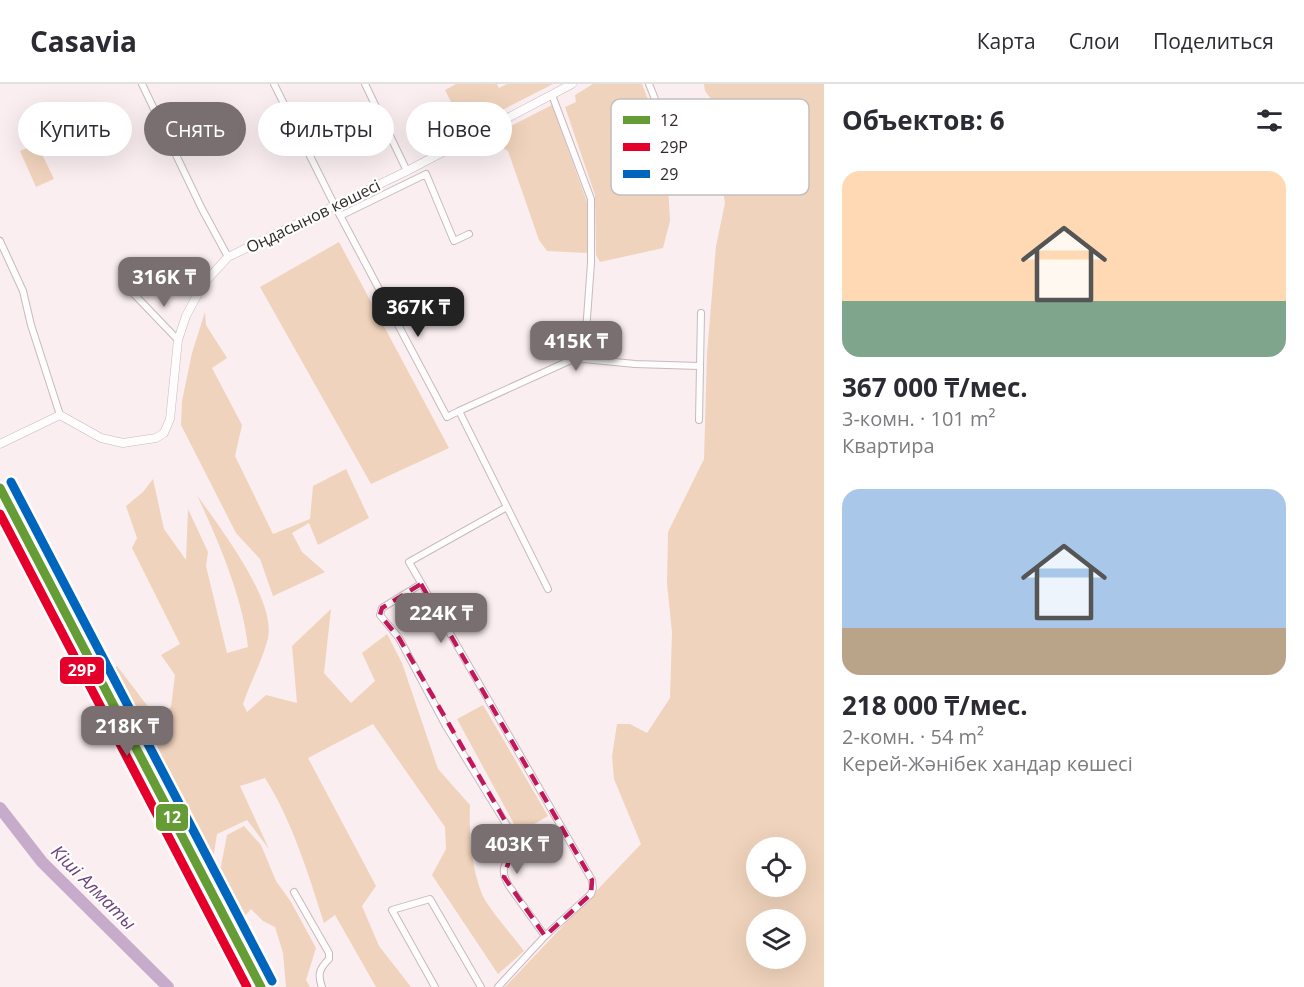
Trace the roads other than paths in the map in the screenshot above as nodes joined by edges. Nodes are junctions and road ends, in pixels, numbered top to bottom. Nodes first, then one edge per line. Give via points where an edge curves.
1 (142, 84) edge
2 (274, 84) edge
3 (365, 84) edge
4 (572, 84) edge
5 (650, 84) edge
6 (561, 86) edge
7 (552, 95) junction
8 (656, 99) edge
9 (406, 171) junction
10 (335, 206) junction
11 (340, 216) junction
12 (469, 234) dead end
13 (0, 241) edge
14 (228, 257) junction
15 (132, 291) dead end
16 (701, 313) dead end
17 (178, 340) junction
18 (584, 359) junction
19 (699, 366) junction
20 (459, 411) junction
21 (60, 415) junction
22 (699, 420) dead end
23 (0, 444) edge
24 (0, 488) edge
25 (507, 507) junction
26 (421, 585) junction
27 (548, 589) dead end
28 (560, 826) junction
29 (522, 850) junction
30 (294, 892) dead end
31 (545, 936) junction
32 (261, 987) edge
33 (322, 987) edge
34 (435, 987) edge
35 (481, 987) edge
36 (498, 987) edge

1 - 14 street
2 - 10 street
3 - 9 street
4 - 6 street, Оңдасынов көшесі
5 - 8 street
6 - 7 street, Оңдасынов көшесі
7 - 9 street, Оңдасынов көшесі
7 - 18 street via 591,199
9 - 10 street, Оңдасынов көшесі
10 - 11 street
10 - 14 street, Оңдасынов көшесі
11 - 12 street via 426,174 454,241
11 - 20 street via 447,417
13 - 21 street via 23,291
14 - 17 street, Оңдасынов көшесі via 203,284
15 - 17 street
16 - 19 street
17 - 21 street, Оңдасынов көшесі via 170,419 164,433 123,443 101,438
18 - 19 street
18 - 20 street via 571,360
19 - 22 street
20 - 25 street
21 - 23 street
24 - 32 main road
25 - 26 street via 409,562
25 - 27 street
26 - 28 street
26 - 29 street via 382,608 380,615 398,636 446,726
28 - 29 street
28 - 31 street via 593,888
29 - 31 street via 510,858 504,877
30 - 33 street via 329,953 329,959 320,968
31 - 36 street
34 - 35 street via 392,910 430,899

